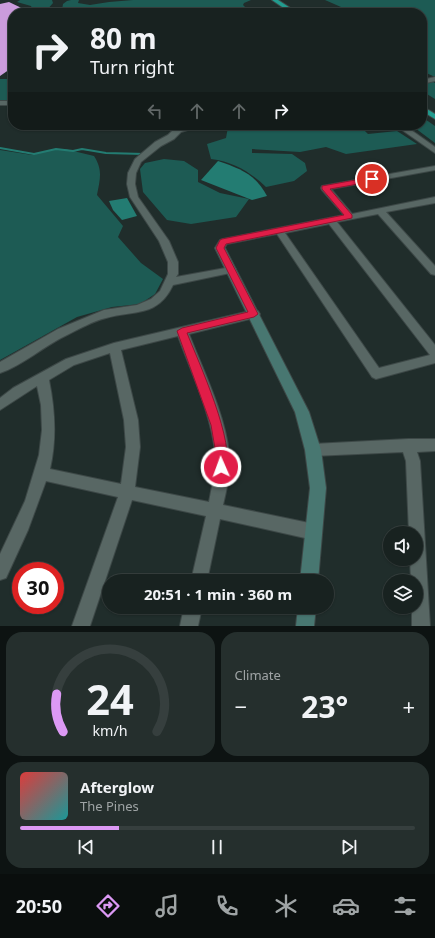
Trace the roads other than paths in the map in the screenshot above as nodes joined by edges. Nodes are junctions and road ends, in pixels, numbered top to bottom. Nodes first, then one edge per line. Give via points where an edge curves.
1 (272, 2) edge
2 (284, 8) edge
3 (427, 112) edge
4 (435, 118) edge
5 (178, 130) edge
6 (406, 130) edge
7 (435, 151) edge
8 (435, 168) edge
9 (431, 201) edge
10 (435, 210) edge
11 (380, 211) junction
12 (349, 216) junction
13 (331, 220) junction
14 (279, 231) junction
15 (220, 248) joint
16 (231, 270) junction
17 (435, 272) edge
18 (171, 281) junction
19 (254, 314) junction
20 (182, 331) junction
21 (114, 347) junction
22 (435, 353) edge
23 (435, 358) edge
24 (0, 368) edge
25 (42, 378) junction
26 (0, 405) edge
27 (408, 445) junction
28 (435, 445) edge
29 (313, 450) junction
30 (43, 474) junction
31 (127, 492) junction
32 (214, 511) junction
33 (314, 532) junction
34 (0, 572) edge
35 (200, 574) edge
36 (310, 574) edge
37 (192, 614) edge
38 (306, 614) edge
39 (81, 626) edge
40 (189, 626) edge
41 (305, 626) edge
42 (421, 626) edge

1 - 2 highway
3 - 4 highway
5 - 18 street via 138,161 132,173 131,184 134,197 164,241 173,262
6 - 7 street
8 - 12 street via 325,188
9 - 10 street
9 - 11 street
11 - 12 street
11 - 17 street
12 - 13 street
13 - 14 street
13 - 22 street
14 - 15 street via 222,242
14 - 23 street via 376,374
15 - 16 street
16 - 18 street
16 - 19 street
18 - 24 street via 155,302 139,309 104,314 92,319 62,332
19 - 20 street
19 - 29 street via 302,412
20 - 21 street
20 - 32 street via 217,425 222,454 221,480
21 - 25 street via 70,362
21 - 31 street via 131,420 133,447
25 - 26 street
25 - 30 street via 46,392 49,432
27 - 28 street
27 - 29 street
27 - 42 street via 413,461
29 - 33 street via 318,488
30 - 31 street
30 - 34 street via 32,505
31 - 32 street
31 - 39 street
32 - 33 street
32 - 35 street
33 - 36 street
37 - 40 street
38 - 41 street

